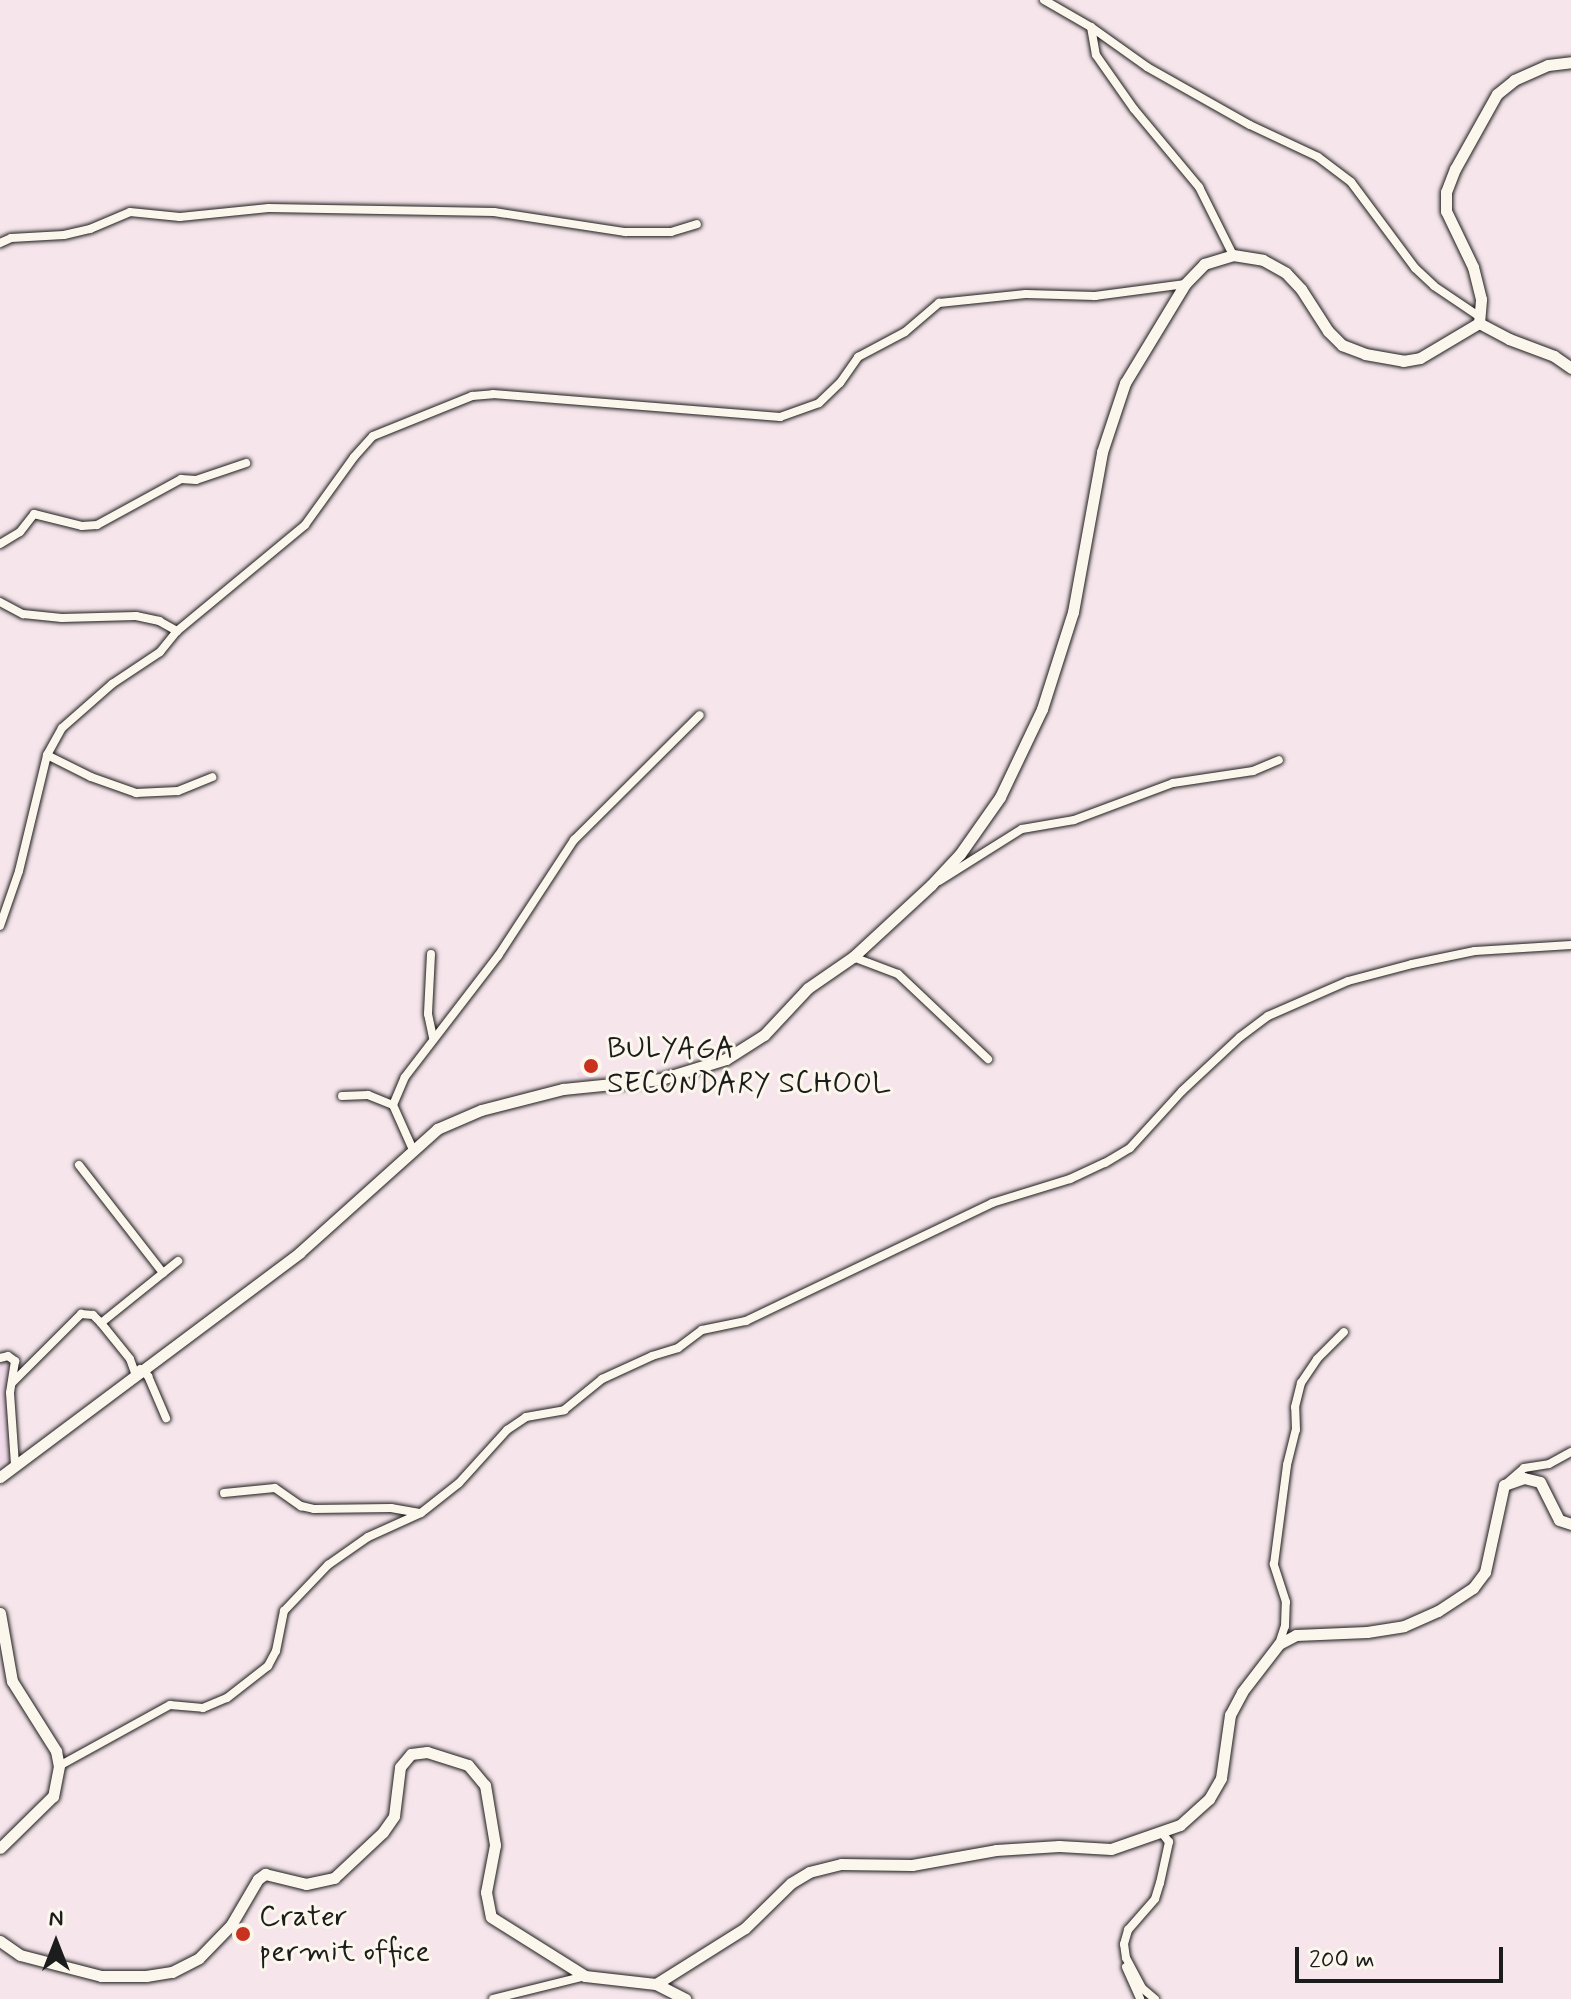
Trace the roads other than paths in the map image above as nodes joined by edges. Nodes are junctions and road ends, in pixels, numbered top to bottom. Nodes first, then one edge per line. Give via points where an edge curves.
1 (1044, 0) edge
2 (1091, 27) junction
3 (1571, 62) edge
4 (697, 224) dead end
5 (0, 243) edge
6 (1233, 255) junction
7 (1185, 284) junction
8 (1479, 320) junction
9 (1571, 368) edge
10 (246, 463) dead end
11 (0, 544) edge
12 (0, 602) edge
13 (177, 631) junction
14 (700, 715) dead end
15 (47, 755) junction
16 (1279, 760) dead end
17 (212, 777) dead end
18 (931, 885) junction
19 (0, 926) edge
20 (1571, 945) edge
21 (431, 954) dead end
22 (853, 957) junction
23 (433, 1037) junction
24 (988, 1059) dead end
25 (342, 1096) dead end
26 (393, 1105) junction
27 (414, 1152) junction
28 (79, 1165) dead end
29 (178, 1261) dead end
30 (163, 1273) junction
31 (101, 1323) junction
32 (1344, 1332) dead end
33 (0, 1358) edge
34 (138, 1371) junction
35 (12, 1383) junction
36 (166, 1418) dead end
37 (1571, 1452) edge
38 (15, 1465) junction
39 (0, 1477) edge
40 (1504, 1485) junction
41 (224, 1493) dead end
42 (421, 1513) junction
43 (1571, 1524) edge
44 (0, 1613) edge
45 (1279, 1644) junction
46 (59, 1766) junction
47 (1162, 1833) junction
48 (0, 1848) edge
49 (3, 1948) edge
50 (1126, 1958) junction
51 (585, 1976) junction
52 (656, 1984) junction
53 (493, 1999) edge
54 (685, 1999) edge
55 (1140, 1999) edge
56 (1155, 1999) edge

1 - 2 street
2 - 6 street via 1096,55 1199,187
2 - 8 street via 1160,74 1318,157 1351,182 1415,268
3 - 8 street via 1548,65 1497,94 1446,192 1446,211 1473,267 1481,299
4 - 5 street via 671,232 625,232 494,212 269,208 180,217 130,212 90,229
6 - 7 street via 1204,264
6 - 8 street via 1263,260 1286,273 1328,331 1342,345 1365,354 1403,361 1420,358
7 - 13 street via 1095,296 1026,294 939,303 905,332 858,357 819,403 780,417 547,397 472,396 373,436 305,525
7 - 18 street via 1125,383 1102,452 1073,612 1042,709 1000,797
8 - 9 street
10 - 11 street via 196,480 181,479 97,525 34,514 20,532
12 - 13 street via 23,614 136,616
13 - 15 street via 160,652 112,684 62,728
14 - 23 street via 574,840 498,956
15 - 17 street via 136,793 178,791
15 - 19 street
16 - 18 street via 1253,771 1173,783 1074,820 1022,829
18 - 22 street
20 - 42 street via 1475,951 1412,964 1348,981 1268,1016 1182,1091 1130,1148 1105,1163 992,1203 746,1321 702,1330 678,1348 602,1379 564,1410 526,1417
21 - 23 street via 428,1014
22 - 24 street via 898,974
22 - 27 street via 808,988 764,1035 726,1059 661,1079 563,1089 481,1110 437,1129
23 - 26 street
25 - 26 street via 368,1095
26 - 27 street
27 - 34 street via 299,1253
28 - 30 street
29 - 30 street
30 - 31 street
31 - 34 street
31 - 35 street via 93,1315 81,1314
32 - 45 street via 1301,1383 1295,1407 1296,1430 1274,1564 1286,1602
33 - 35 street via 15,1361
34 - 36 street via 148,1376
34 - 38 street
35 - 38 street
37 - 40 street via 1549,1464 1524,1468
38 - 39 street
40 - 43 street via 1524,1478 1540,1482 1559,1520
40 - 45 street via 1485,1572 1473,1588 1404,1626 1296,1635
41 - 42 street via 275,1488 314,1509
42 - 46 street via 368,1537 328,1565 284,1611 268,1666 227,1698 203,1708 170,1705
44 - 46 street via 12,1681 56,1751
45 - 47 street via 1230,1715 1221,1778 1209,1799
46 - 48 street via 53,1796
47 - 50 street via 1169,1842 1160,1883 1155,1899 1128,1930
47 - 52 street via 1111,1849 996,1850 912,1865 841,1864 809,1872 745,1928
49 - 51 street via 101,1976 172,1972 199,1958 231,1925 265,1874 306,1884 334,1878 394,1816 400,1767 411,1754 427,1752 468,1765 485,1785 495,1845 486,1892 491,1917
50 - 55 street
50 - 56 street via 1142,1988
51 - 52 street
51 - 53 street
52 - 54 street

